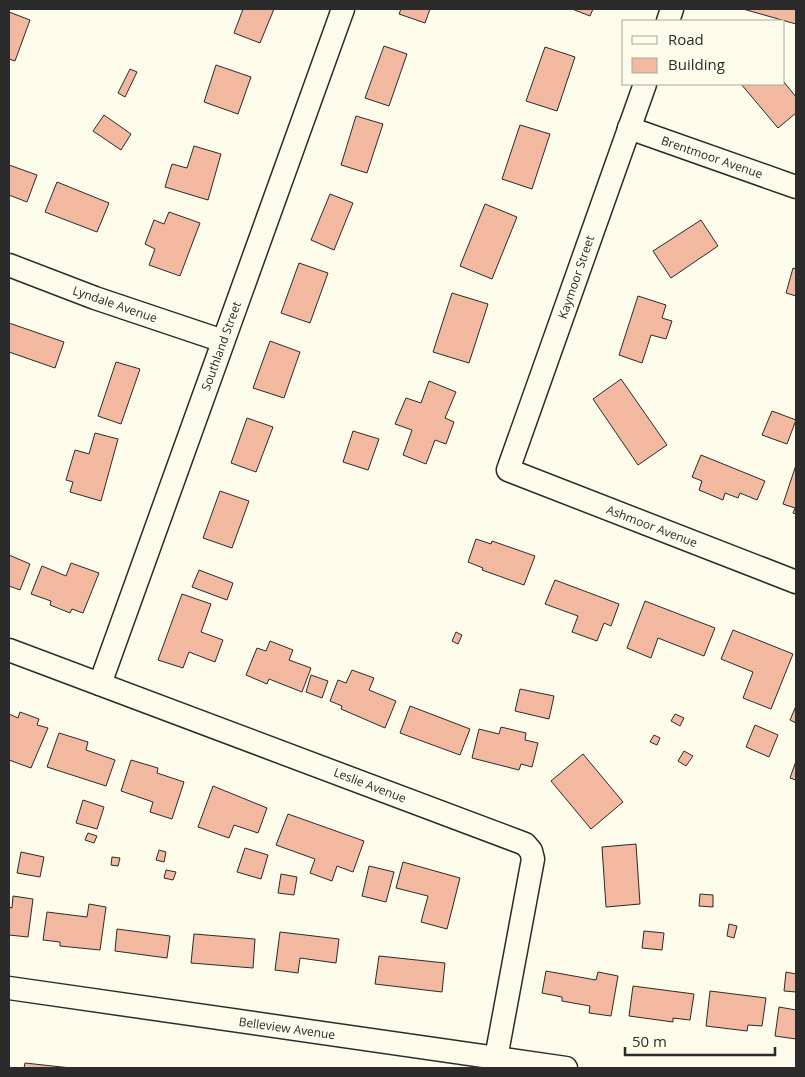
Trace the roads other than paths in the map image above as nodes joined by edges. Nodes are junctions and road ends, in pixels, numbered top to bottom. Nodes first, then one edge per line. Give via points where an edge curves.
1 (343, 9) edge
2 (645, 85) edge
3 (628, 128) junction
4 (796, 187) edge
5 (9, 264) edge
6 (223, 341) junction
7 (508, 470) joint
8 (796, 582) edge
9 (9, 650) edge
10 (100, 684) junction
11 (9, 988) edge
12 (496, 1058) junction
13 (566, 1068) edge

1 - 6 street, Southland Street
2 - 3 street, Kaymoor Street
3 - 4 street, Brentmoor Avenue
3 - 7 street, Kaymoor Street
5 - 6 street, Lyndale Avenue via 95,298
6 - 10 street, Southland Street
7 - 8 street, Ashmoor Avenue
9 - 10 street, Leslie Avenue
10 - 12 street, Leslie Avenue via 525,844 533,859
11 - 12 street, Belleview Avenue
12 - 13 street, Belleview Avenue

